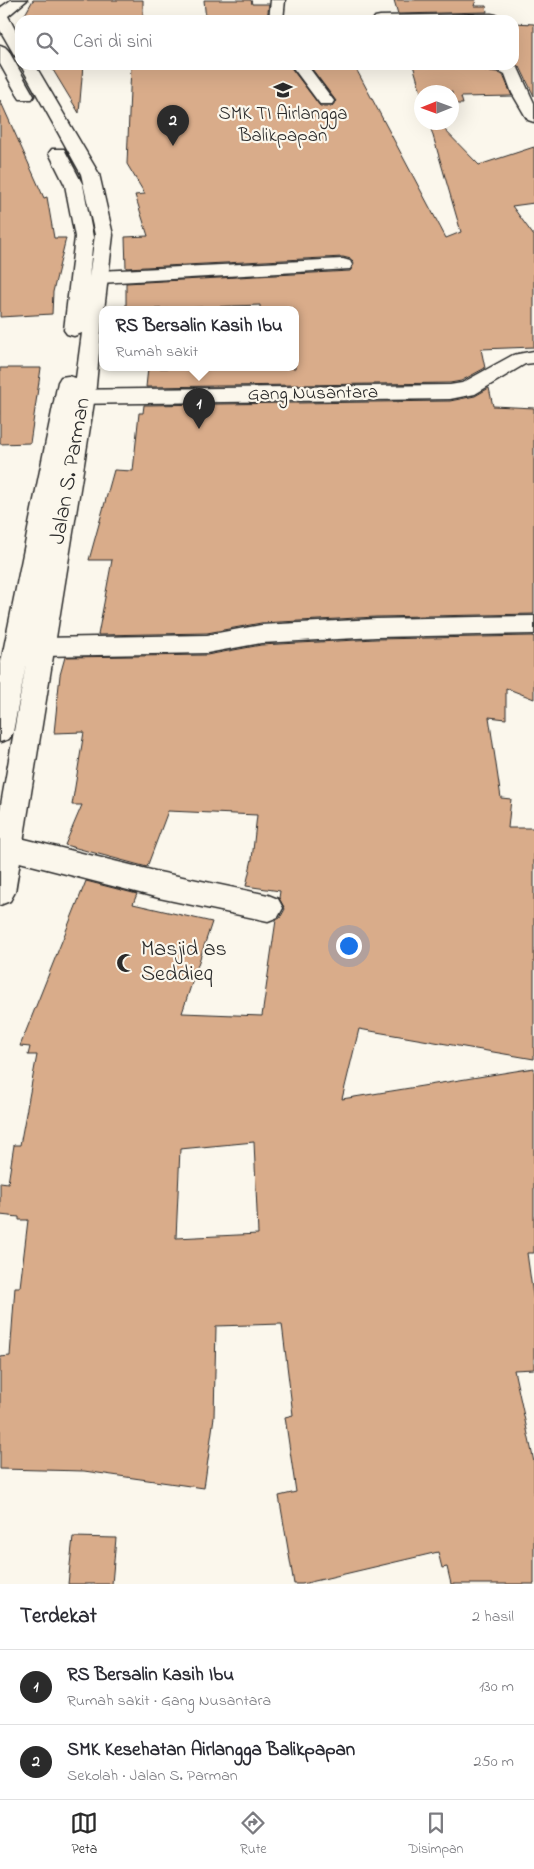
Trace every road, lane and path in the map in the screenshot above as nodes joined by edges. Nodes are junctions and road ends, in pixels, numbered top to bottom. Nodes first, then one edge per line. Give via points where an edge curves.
1 (20, 0) edge
2 (278, 0) edge
3 (493, 3) dead end
4 (276, 15) edge
5 (492, 15) edge
6 (0, 16) edge
7 (15, 44) edge
8 (0, 50) edge
9 (30, 70) edge
10 (302, 70) edge
11 (508, 70) edge
12 (326, 101) dead end
13 (534, 117) edge
14 (343, 266) dead end
15 (99, 277) junction
16 (534, 356) edge
17 (75, 397) junction
18 (534, 624) edge
19 (42, 647) junction
20 (4, 692) edge
21 (0, 732) edge
22 (8, 847) junction
23 (0, 892) edge
24 (268, 908) dead end

1 - 6 main road
2 - 4 main road
3 - 5 main road
6 - 7 main road
8 - 17 main road, Jalan S. Parman via 74,185 83,249
9 - 15 main road, Jalan S. Parman via 90,174 104,235
10 - 12 main road
11 - 13 main road
14 - 15 main road
15 - 17 main road, Jalan S. Parman
16 - 17 main road, Gang Nusantara via 520,359 468,389 450,392
17 - 19 main road, Jalan S. Parman
17 - 20 main road, Jalan S. Parman
18 - 19 main road via 270,634 207,644
19 - 22 main road, Jalan S. Parman
20 - 21 main road, Jalan S. Parman
22 - 23 main road, Jalan S. Parman
22 - 24 main road via 159,885

